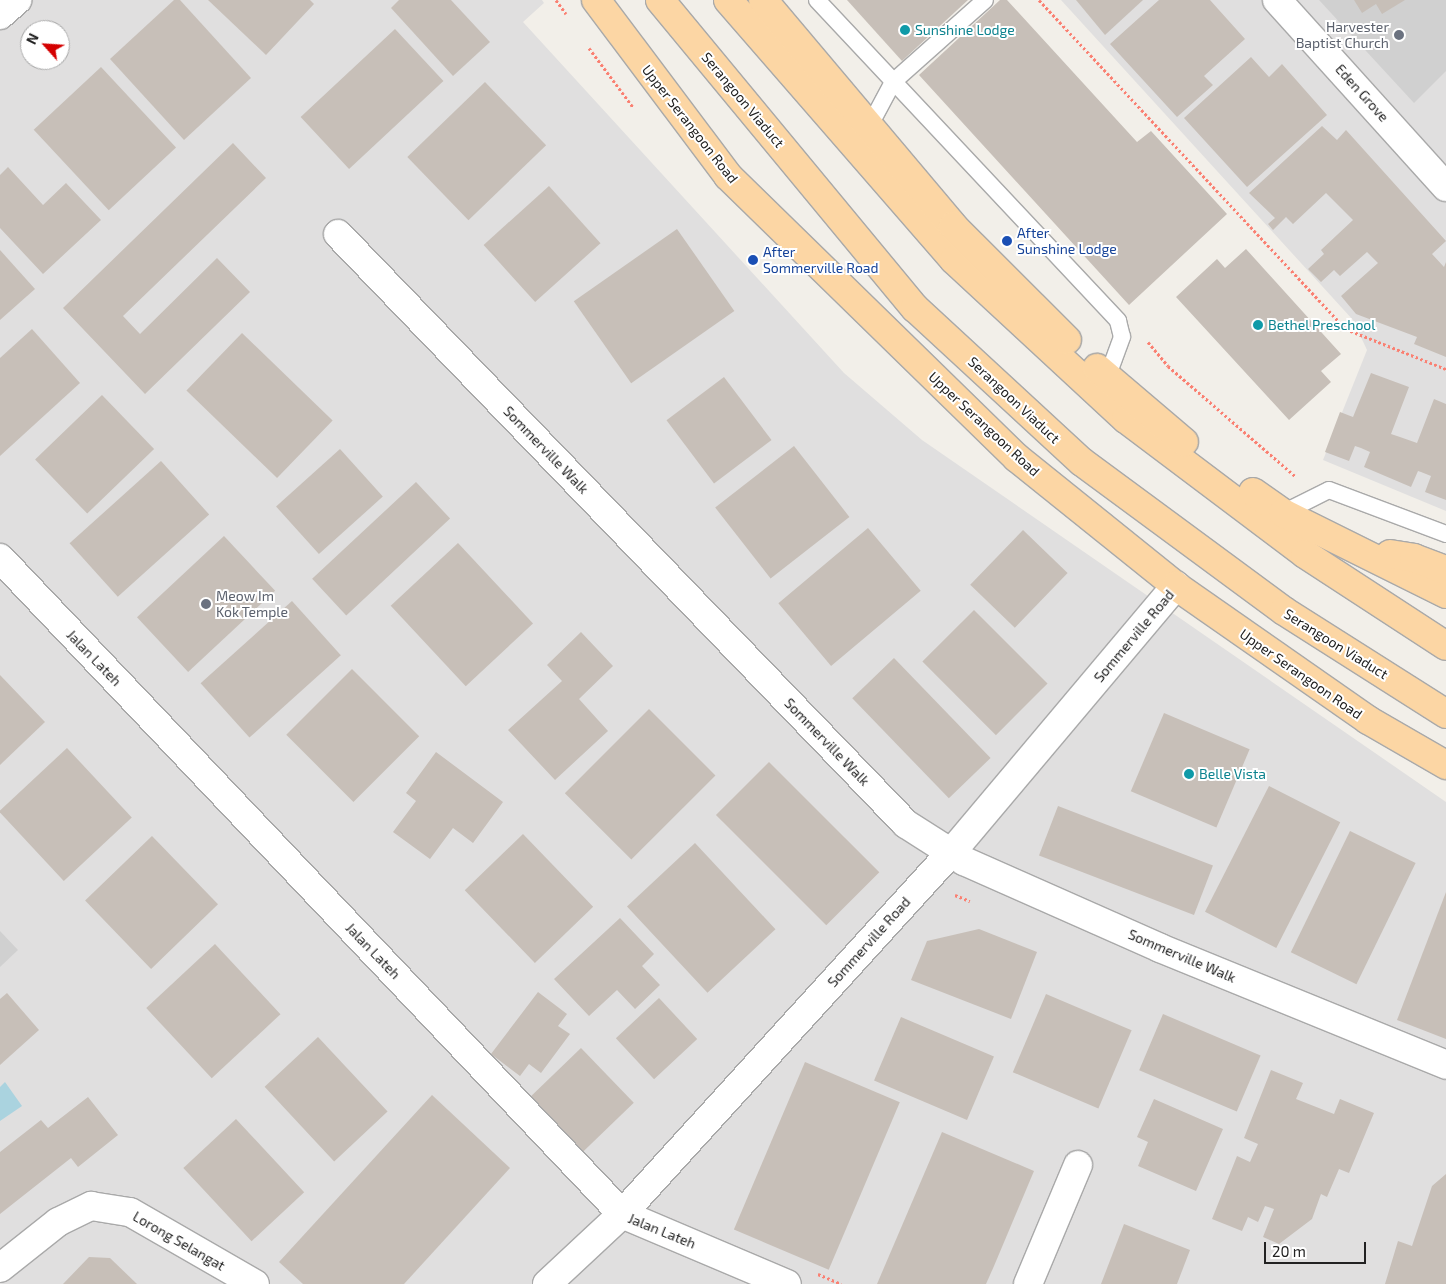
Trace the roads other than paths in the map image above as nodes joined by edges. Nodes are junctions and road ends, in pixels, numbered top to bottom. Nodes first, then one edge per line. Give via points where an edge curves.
1 (2, 0) edge
2 (17, 0) edge
3 (596, 0) edge
4 (660, 0) edge
5 (728, 0) edge
6 (763, 0) edge
7 (817, 0) edge
8 (985, 0) edge
9 (1277, 0) edge
10 (0, 3) edge
11 (0, 15) edge
12 (893, 82) junction
13 (869, 127) junction
14 (1446, 187) edge
15 (338, 234) dead end
16 (1107, 378) junction
17 (1283, 513) junction
18 (1446, 534) edge
19 (1361, 550) junction
20 (0, 558) edge
21 (1446, 570) edge
22 (1176, 586) junction
23 (1446, 594) edge
24 (1446, 646) edge
25 (1446, 714) edge
26 (1446, 765) edge
27 (950, 854) junction
28 (1446, 1064) edge
29 (1078, 1165) dead end
30 (622, 1214) junction
31 (0, 1268) edge
32 (255, 1284) edge
33 (547, 1284) edge
34 (788, 1284) edge
35 (1028, 1284) edge

1 - 10 street
2 - 11 street
3 - 22 main road, Upper Serangoon Road via 728,176 1017,458
4 - 25 main road, Serangoon Viaduct via 915,308 1082,462 1284,611
5 - 24 main road via 954,260 1126,420 1305,554
6 - 13 main road
7 - 12 lane
8 - 12 lane
9 - 14 street, Eden Grove
12 - 13 lane
12 - 16 lane via 1118,321 1122,336
13 - 16 main road via 953,226
15 - 27 street, Sommerville Walk via 906,824
16 - 17 main road via 1194,450
17 - 18 lane via 1329,490
17 - 19 main road
19 - 21 main road via 1414,558
19 - 23 main road
20 - 30 street, Jalan Lateh
22 - 26 main road, Upper Serangoon Road via 1368,720
22 - 27 street, Sommerville Road
27 - 28 street, Sommerville Walk via 1160,948
27 - 30 street, Sommerville Road
29 - 35 street
30 - 33 street, Sommerville Road
30 - 34 street, Jalan Lateh
31 - 32 street, Lorong Selangat via 58,1222 91,1206 130,1212

